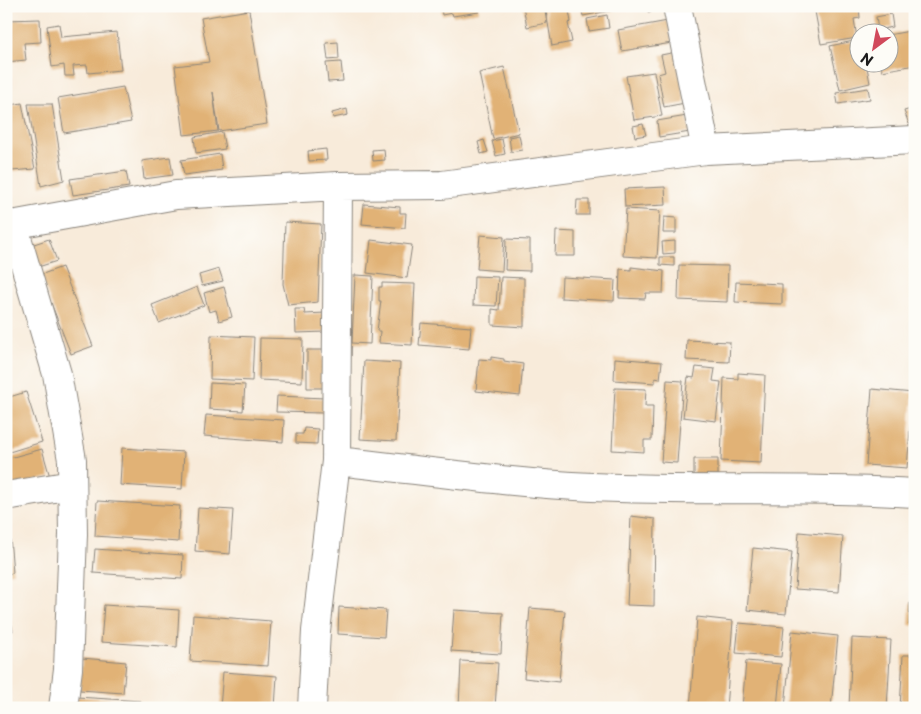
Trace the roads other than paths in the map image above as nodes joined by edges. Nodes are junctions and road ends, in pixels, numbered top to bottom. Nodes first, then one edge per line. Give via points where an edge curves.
1 (677, 6) edge
2 (915, 140) edge
3 (706, 150) junction
4 (338, 186) junction
5 (10, 225) edge
6 (336, 461) junction
7 (72, 485) junction
8 (915, 493) edge
9 (6, 496) edge
10 (63, 708) edge
11 (312, 708) edge

1 - 3 street
2 - 3 street
3 - 4 street via 442,185
4 - 5 street via 176,195
4 - 6 street
5 - 7 street via 57,374 72,460
6 - 8 street via 563,486 723,491 840,488
6 - 11 street via 316,631
7 - 9 street
7 - 10 street via 68,670

